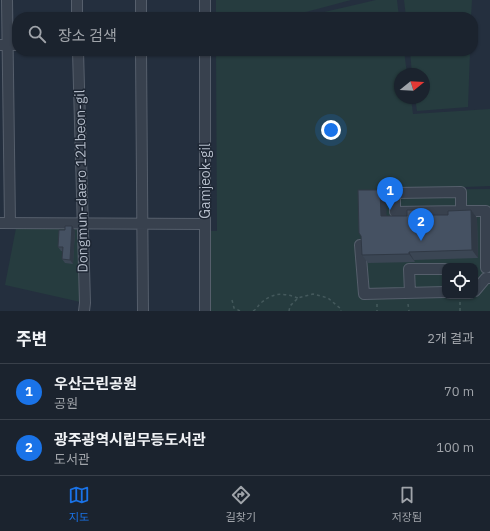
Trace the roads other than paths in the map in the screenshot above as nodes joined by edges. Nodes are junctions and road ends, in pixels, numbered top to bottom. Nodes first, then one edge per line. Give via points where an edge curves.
1 (7, 0) edge
2 (77, 0) edge
3 (141, 0) edge
4 (205, 0) edge
5 (77, 12) edge
6 (141, 12) edge
7 (205, 12) edge
8 (8, 45) edge
9 (78, 56) edge
10 (141, 56) edge
11 (205, 56) edge
12 (461, 211) junction
13 (5, 223) edge
14 (82, 223) junction
15 (143, 224) junction
16 (205, 224) junction
17 (360, 245) edge
18 (442, 269) edge
19 (478, 270) edge
20 (487, 275) edge
21 (478, 287) edge
22 (442, 292) edge
23 (410, 293) junction
24 (84, 311) edge
25 (144, 311) edge
26 (205, 311) edge

1 - 8 street
2 - 5 street
3 - 6 street
4 - 7 street
8 - 13 street
9 - 14 street, Dongmun-daero 121beon-gil
10 - 15 street
11 - 16 street, Gamjeok-gil
12 - 12 street via 461,192 394,193 396,212
12 - 20 street via 486,211
13 - 14 street
14 - 15 street
14 - 24 street, Dongmun-daero 121beon-gil
15 - 16 street
15 - 25 street
16 - 26 street, Gamjeok-gil
17 - 23 street via 364,294
18 - 23 street via 409,269
19 - 20 street
20 - 21 street
22 - 23 street

